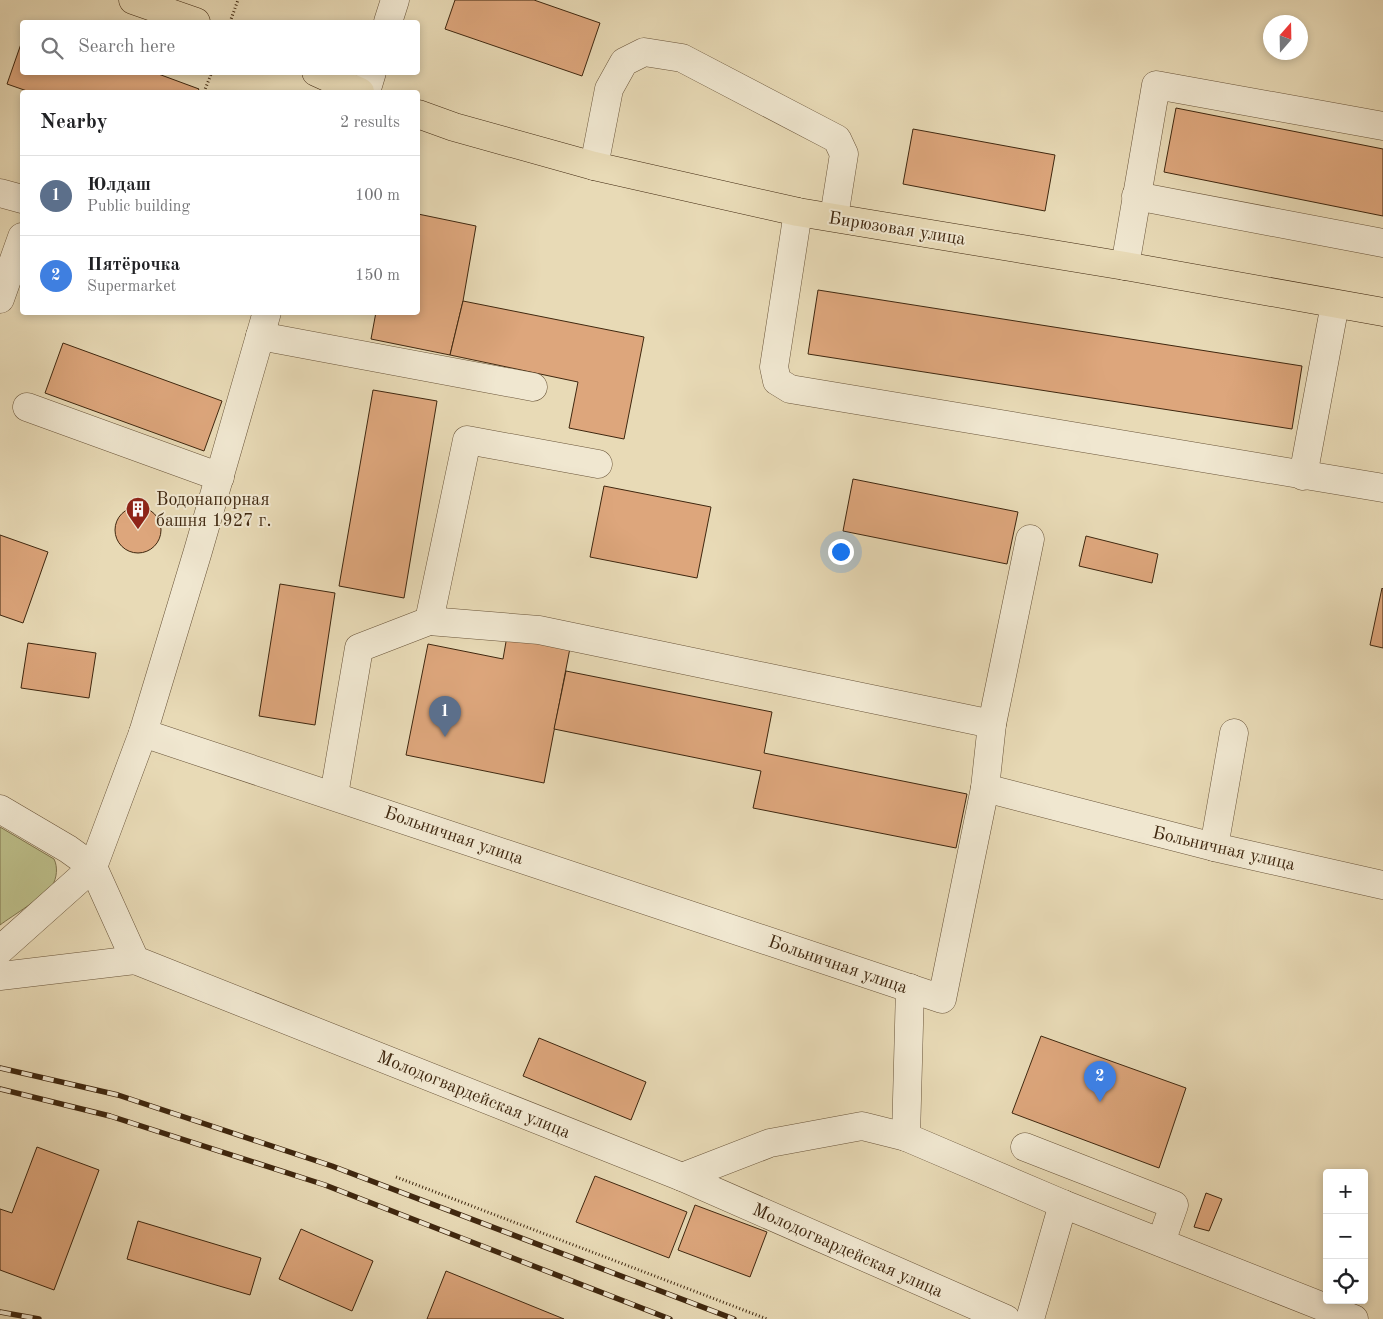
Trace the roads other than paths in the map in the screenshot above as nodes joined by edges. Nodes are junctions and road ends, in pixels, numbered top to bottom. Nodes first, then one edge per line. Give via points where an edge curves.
1 (134, 0) edge
2 (395, 0) edge
3 (190, 20) edge
4 (389, 20) edge
5 (323, 75) edge
6 (371, 75) edge
7 (356, 90) edge
8 (367, 90) edge
9 (420, 115) edge
10 (1383, 126) edge
11 (594, 166) junction
12 (0, 192) edge
13 (1136, 196) junction
14 (20, 198) edge
15 (798, 212) junction
16 (834, 218) junction
17 (20, 243) edge
18 (1383, 243) edge
19 (1125, 266) junction
20 (0, 299) edge
21 (1335, 304) junction
22 (1383, 312) edge
23 (264, 324) edge
24 (533, 387) dead end
25 (27, 407) dead end
26 (598, 464) dead end
27 (1303, 476) junction
28 (220, 477) junction
29 (1383, 488) edge
30 (1030, 539) dead end
31 (429, 621) junction
32 (992, 724) junction
33 (143, 732) junction
34 (1234, 733) dead end
35 (985, 788) junction
36 (334, 795) junction
37 (0, 809) edge
38 (1214, 847) junction
39 (93, 867) junction
40 (1383, 885) edge
41 (0, 950) edge
42 (134, 960) junction
43 (0, 976) edge
44 (910, 988) junction
45 (906, 1137) junction
46 (1025, 1147) dead end
47 (682, 1177) junction
48 (1063, 1204) junction
49 (1161, 1242) junction
50 (1006, 1319) edge
51 (1030, 1319) edge
52 (1354, 1319) edge

1 - 3 main road
2 - 4 street
5 - 7 main road
6 - 8 street
9 - 11 main road, Бирюзовая улица
10 - 13 street via 1156,86
11 - 15 main road, Бирюзовая улица
11 - 16 street via 609,89 624,62 644,52 682,58 837,139 844,154
12 - 14 street
13 - 18 street
13 - 19 street
15 - 16 main road, Бирюзовая улица
15 - 27 street via 774,367 777,381 790,389
16 - 19 main road, Бирюзовая улица
17 - 20 street
19 - 21 main road, Бирюзовая улица
21 - 22 main road, Бирюзовая улица
21 - 27 street
23 - 24 street
23 - 28 street
25 - 28 street
26 - 31 street via 466,440
27 - 29 street
28 - 33 street
30 - 32 street
31 - 32 street via 539,630
31 - 36 street via 359,648
32 - 35 street
33 - 36 street, Больничная улица
33 - 39 street
34 - 38 street
35 - 38 street, Больничная улица
35 - 44 street, Больничная улица via 942,998
36 - 44 street, Больничная улица
37 - 39 street
38 - 40 street, Больничная улица
39 - 41 street
39 - 42 street
42 - 43 street
42 - 47 street, Молодогвардейская улица
44 - 45 street
45 - 47 street via 862,1126 770,1143
45 - 48 street
46 - 49 street via 1174,1206
47 - 50 street, Молодогвардейская улица
48 - 49 street
48 - 51 street
49 - 52 street

